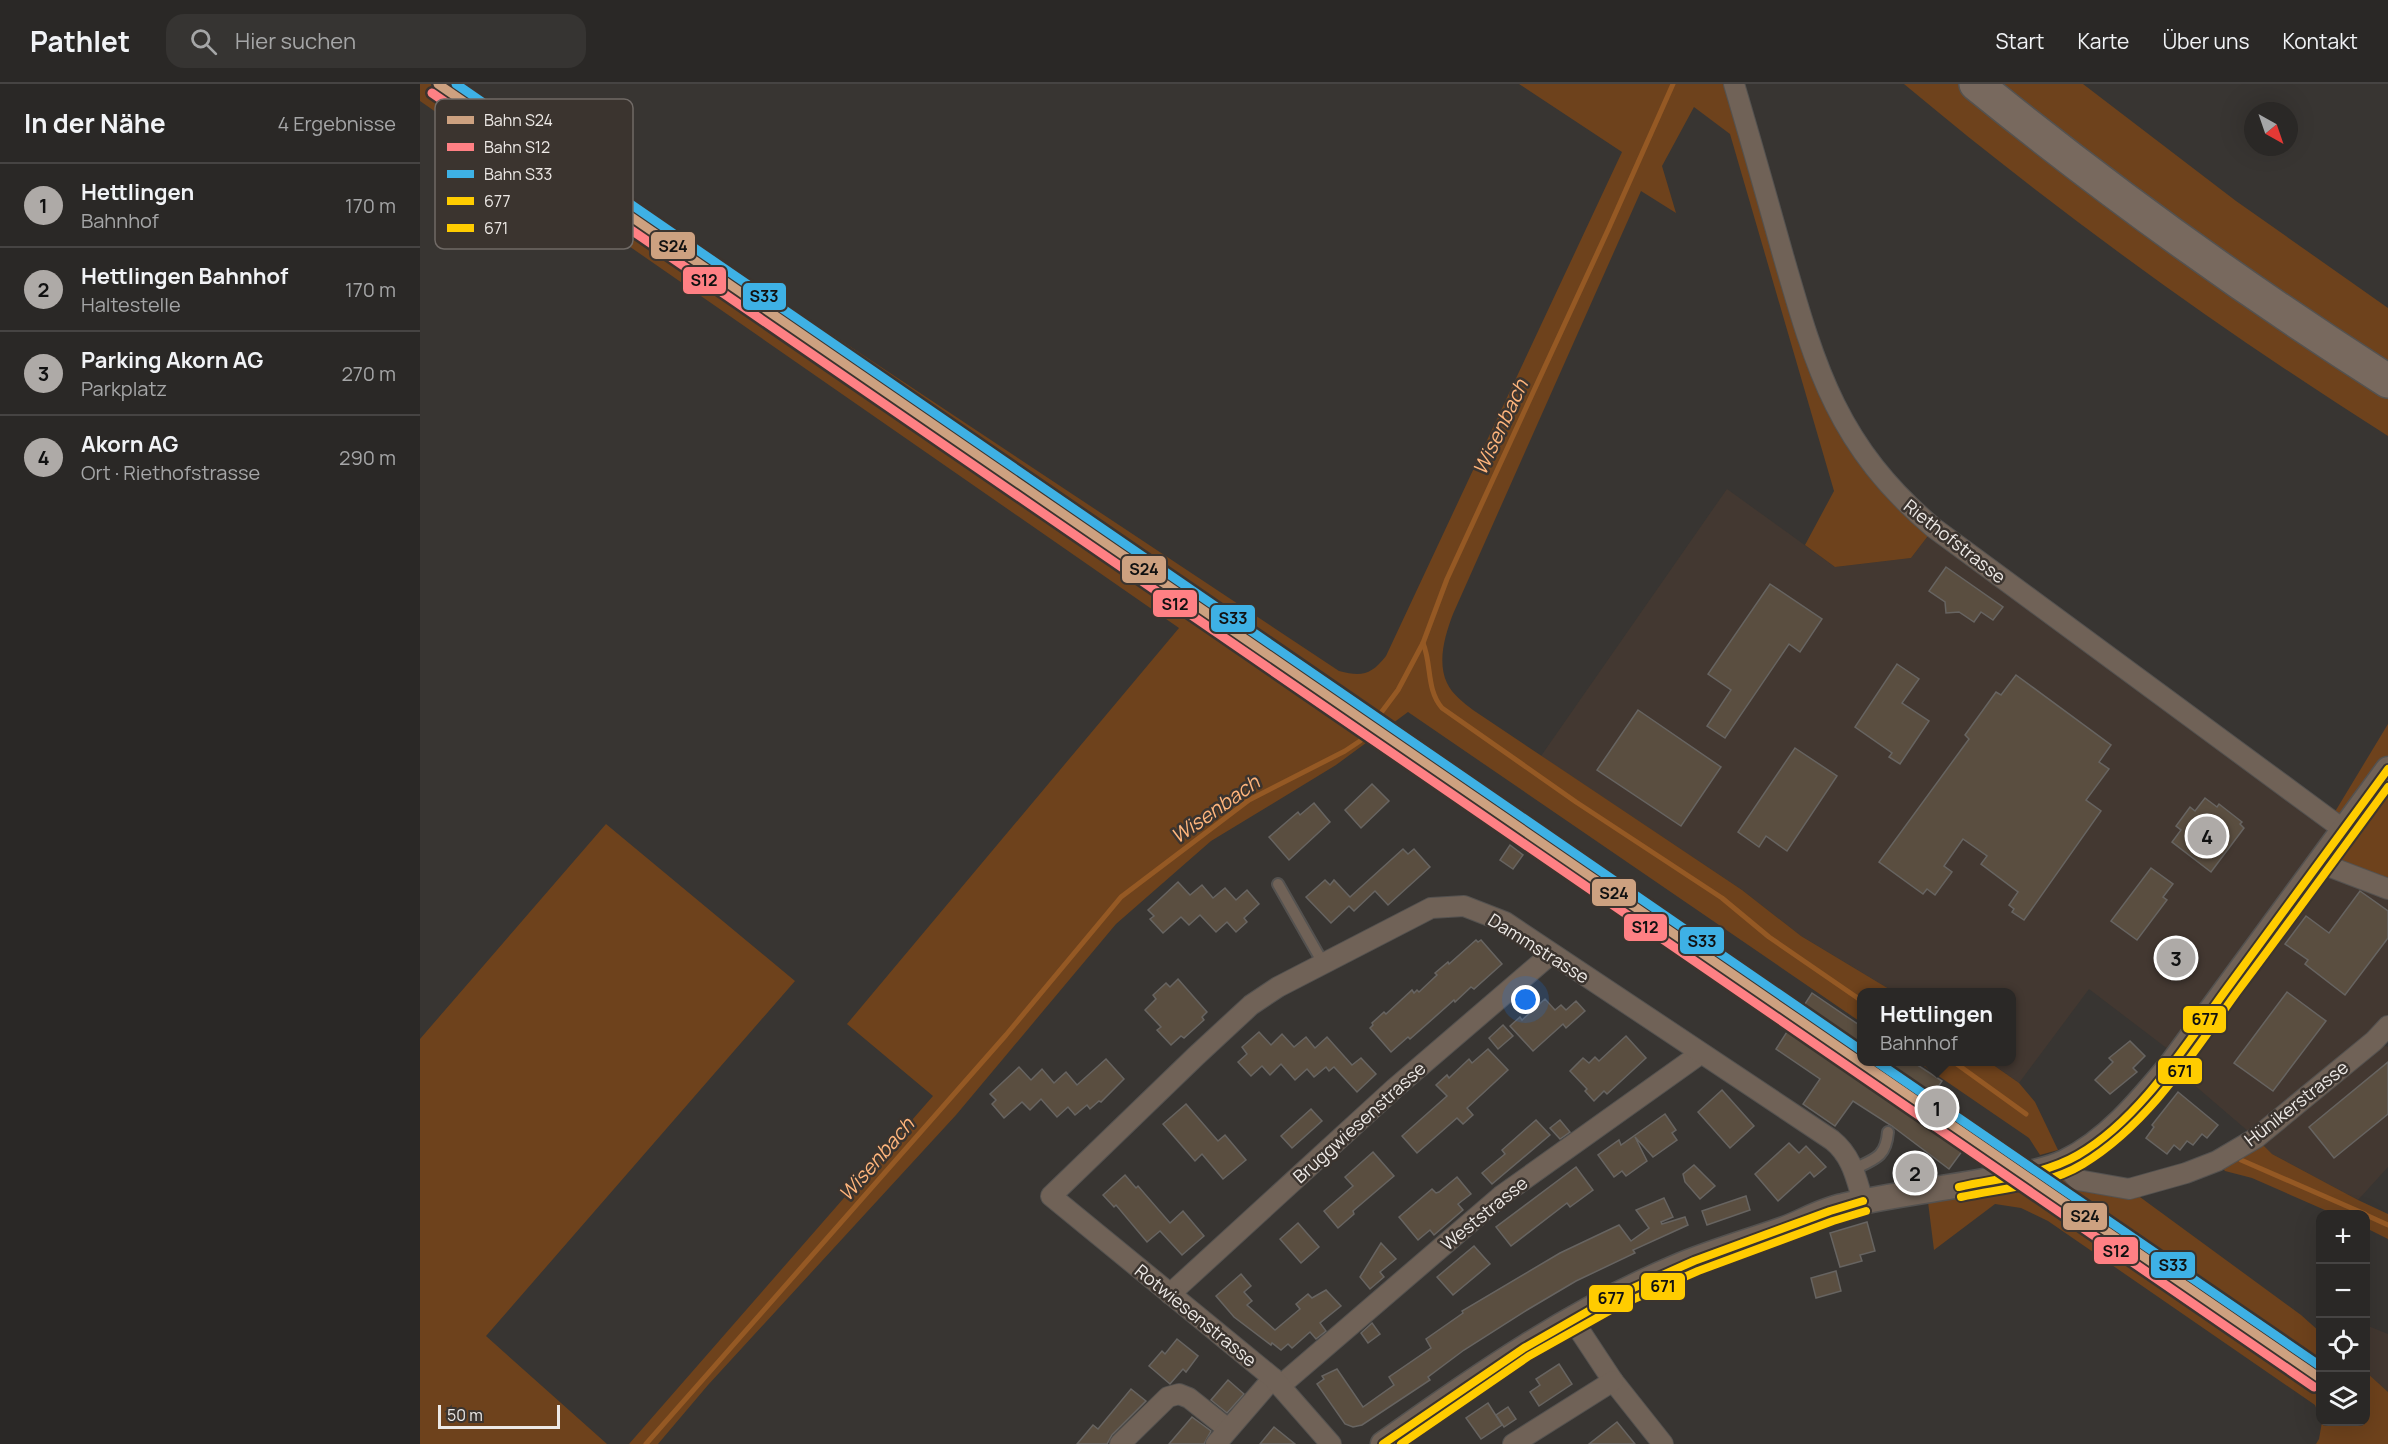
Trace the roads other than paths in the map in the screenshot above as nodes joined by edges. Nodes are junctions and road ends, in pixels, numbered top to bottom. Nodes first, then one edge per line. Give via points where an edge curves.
1 (1734, 84) edge
2 (1977, 84) edge
3 (1991, 84) edge
4 (2388, 370) edge
5 (2388, 381) edge
6 (2388, 769) edge
7 (2344, 830) junction
8 (2320, 863) junction
9 (1278, 884) dead end
10 (2388, 889) edge
11 (1551, 954) junction
12 (1323, 963) junction
13 (2388, 1026) edge
14 (1700, 1054) junction
15 (1888, 1132) dead end
16 (2063, 1163) junction
17 (1854, 1169) junction
18 (1051, 1196) joint
19 (1863, 1201) junction
20 (1170, 1294) junction
21 (1572, 1319) junction
22 (1613, 1380) junction
23 (1277, 1382) junction
24 (1222, 1437) edge
25 (1120, 1444) edge
26 (1331, 1444) edge
27 (1383, 1444) edge
28 (1513, 1444) edge
29 (1663, 1444) edge

1 - 7 street, Riethofstrasse via 1817,366 1843,422 1876,472 1934,528
2 - 5 highway via 2165,229
3 - 4 highway via 2171,222
6 - 7 street
7 - 8 street
8 - 10 street
8 - 16 street via 2145,1097 2103,1136
9 - 12 lane
11 - 12 street, Dammstrasse via 1505,922 1464,906 1431,908
11 - 14 street, Dammstrasse
11 - 20 street, Bruggwiesenstrasse via 1395,1088
12 - 18 street, Dammstrasse via 1249,1007
13 - 16 street, Hünikerstrasse via 2256,1138 2217,1161 2129,1189 2078,1180
14 - 17 street, Dammstrasse via 1832,1140
14 - 23 street, Weststrasse via 1501,1196
15 - 17 lane via 1881,1154
16 - 19 street via 2022,1174
17 - 19 street, Dammstrasse
18 - 20 street, Rotwiesenstrasse
19 - 21 street via 1839,1206 1682,1265
20 - 23 street, Rotwiesenstrasse
21 - 22 street
21 - 27 street via 1490,1369
22 - 28 street
22 - 29 street
23 - 24 street, Weststrasse
23 - 26 street, Rotwiesenstrasse
24 - 25 street via 1189,1398 1179,1394 1168,1397

